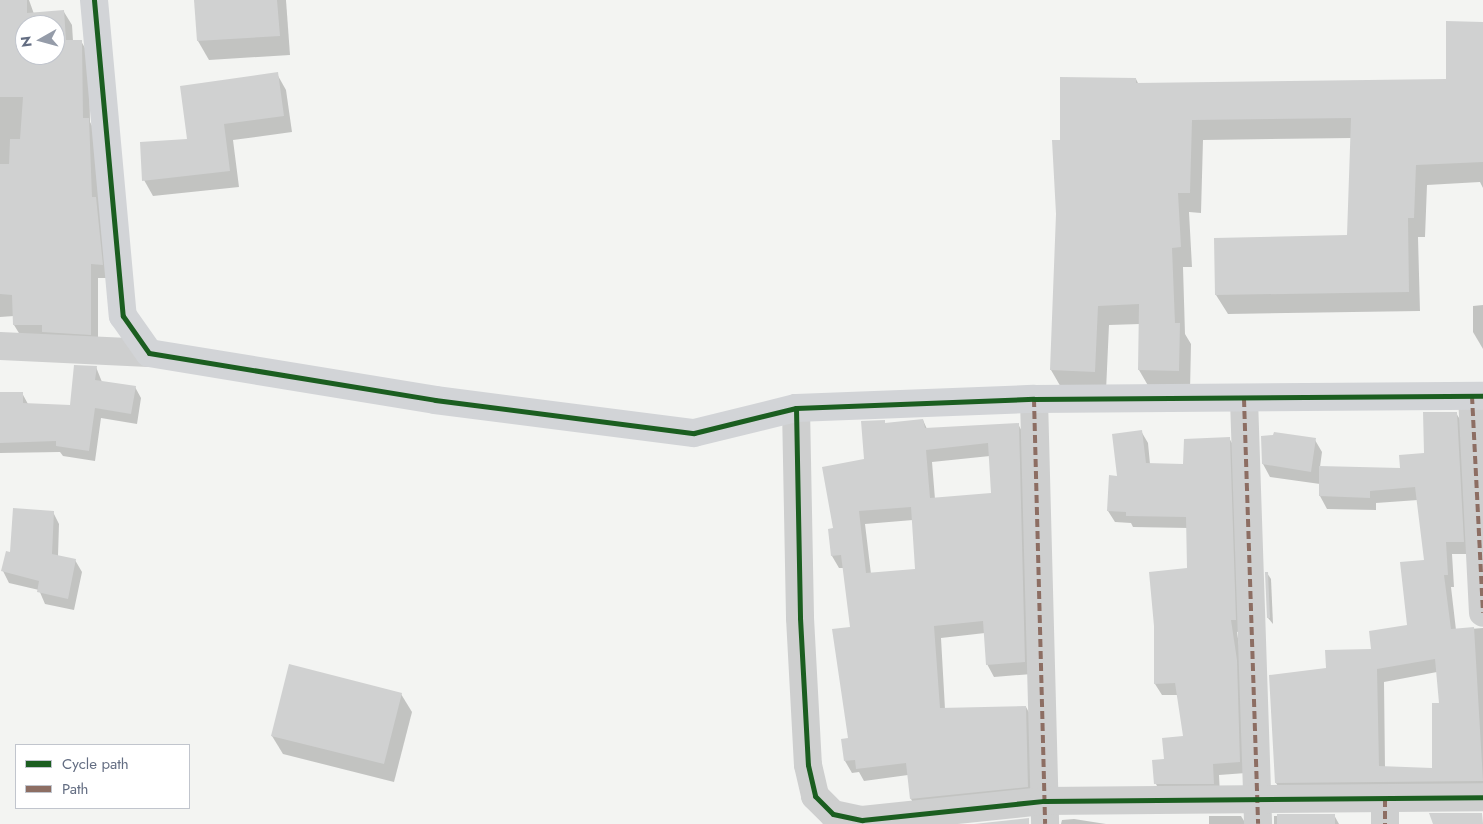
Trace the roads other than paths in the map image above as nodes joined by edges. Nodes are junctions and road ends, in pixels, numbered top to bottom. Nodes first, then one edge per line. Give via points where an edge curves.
1 (94, 0) edge
2 (0, 346) edge
3 (149, 353) junction
4 (1477, 396) edge
5 (1034, 399) junction
6 (1244, 399) junction
7 (796, 408) junction
8 (1483, 613) edge
9 (1483, 797) edge
10 (1385, 811) edge
11 (1257, 812) edge
12 (1044, 813) edge

1 - 3 street via 123,316
2 - 3 street
3 - 7 street via 435,400 694,433
4 - 6 street
4 - 8 street
5 - 6 street
5 - 7 street
5 - 12 street
6 - 11 street
7 - 12 street via 800,618 808,765 816,796 833,814 862,820
9 - 10 street
10 - 11 street
11 - 12 street

